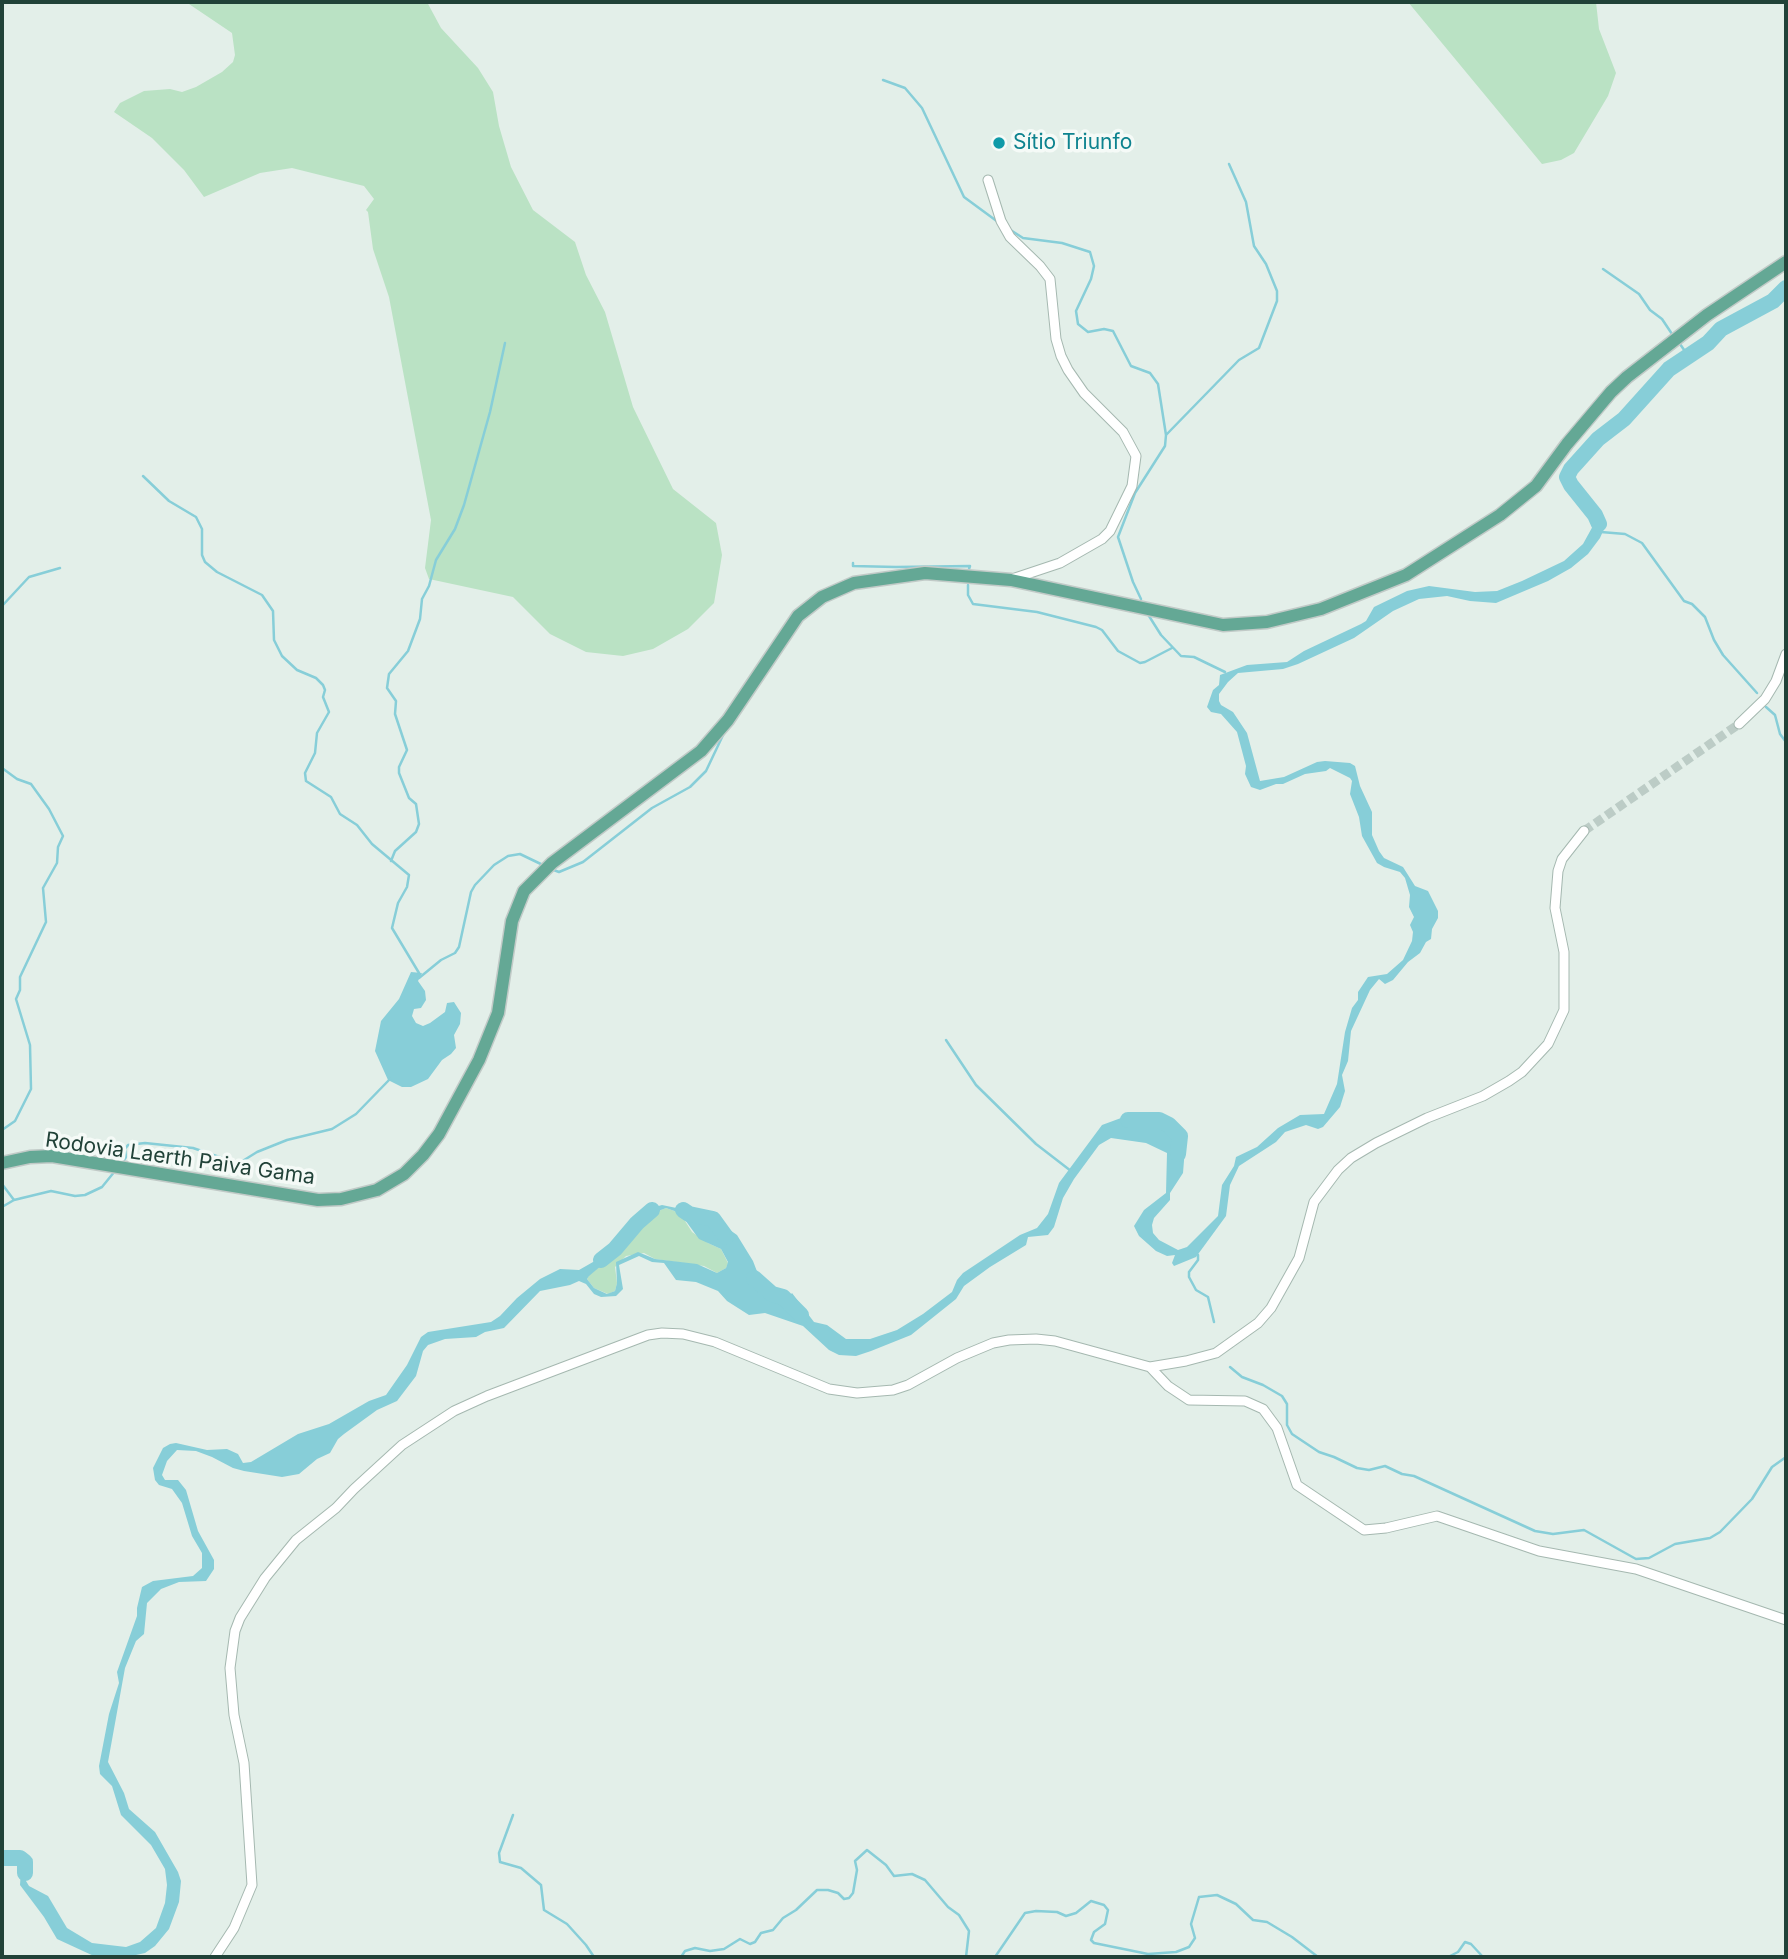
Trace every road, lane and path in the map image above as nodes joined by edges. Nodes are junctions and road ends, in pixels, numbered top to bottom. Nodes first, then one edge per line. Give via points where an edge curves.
1 (988, 180) dead end
2 (1786, 262) edge
3 (1011, 580) junction
4 (1786, 654) edge
5 (1739, 724) tunnel mouth
6 (1584, 831) tunnel mouth
7 (2, 1163) edge
8 (1150, 1367) junction
9 (1786, 1620) edge
10 (215, 1957) edge

1 - 3 street via 1010,237 1050,279 1056,339 1068,370 1123,432 1136,456 1132,486 1116,523 1102,539 1060,563
2 - 3 main road, Rodovia Laerth Paiva Gama via 1627,377 1528,493 1388,583 1321,609 1267,622 1223,625
3 - 7 main road, Rodovia Laerth Paiva Gama via 925,573 864,581 838,589 798,616 728,720 701,751 552,863 524,891 512,921 498,1013 479,1060 439,1134 414,1165 390,1183 361,1195 318,1200 52,1156
4 - 5 street via 1765,699
6 - 8 street via 1562,859 1558,872 1555,908 1564,951 1564,1010 1548,1044 1509,1081 1351,1158 1314,1202 1299,1258 1258,1323 1216,1353
8 - 9 street via 1189,1400 1245,1401 1263,1409 1277,1428 1297,1485 1364,1530 1437,1516 1539,1551 1636,1569
8 - 10 street via 1055,1341 1009,1340 957,1358 908,1385 857,1393 829,1389 715,1342 662,1333 524,1380 454,1411 402,1445 296,1540 265,1578 234,1631 230,1668 244,1763 252,1885

